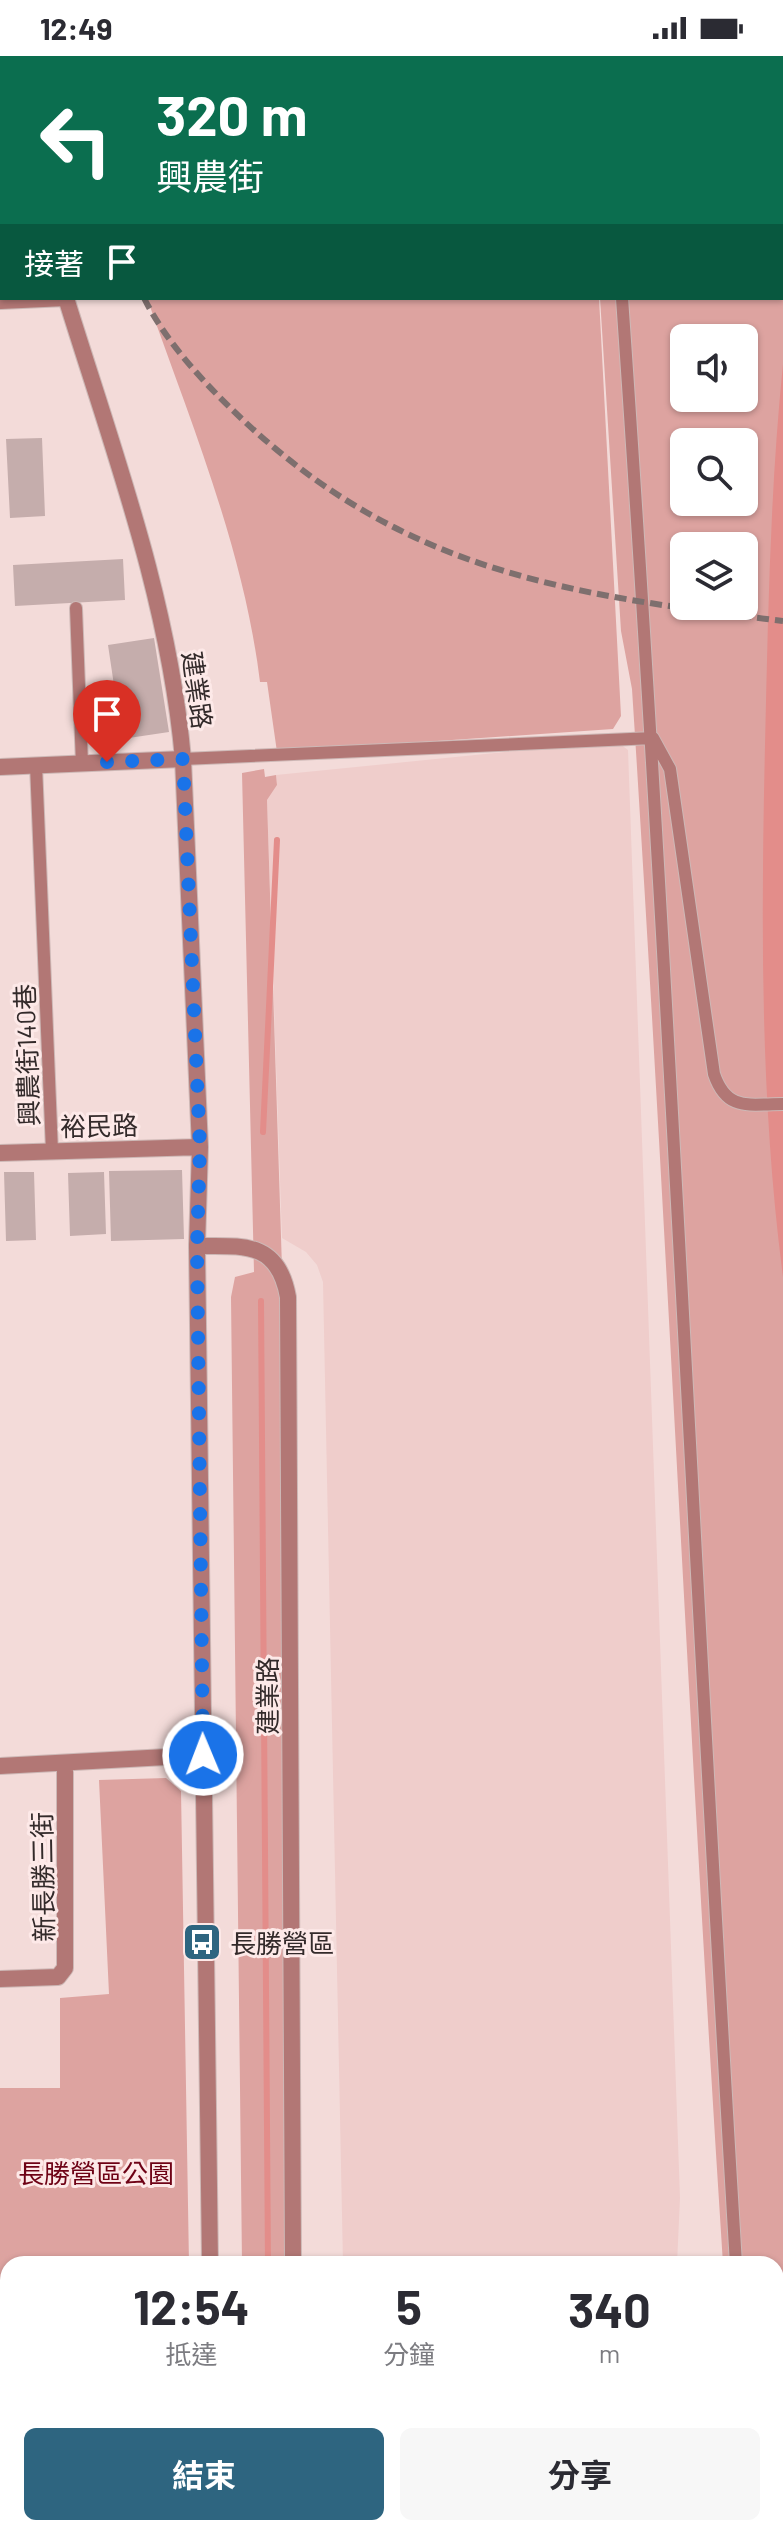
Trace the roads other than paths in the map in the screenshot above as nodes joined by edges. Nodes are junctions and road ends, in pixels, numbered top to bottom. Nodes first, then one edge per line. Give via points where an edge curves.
1 (22, 300) edge
2 (67, 300) edge
3 (622, 300) edge
4 (0, 301) edge
5 (76, 608) dead end
6 (653, 738) junction
7 (183, 759) junction
8 (82, 764) junction
9 (36, 765) junction
10 (0, 767) edge
11 (783, 1104) edge
12 (200, 1147) junction
13 (52, 1151) junction
14 (0, 1153) edge
15 (197, 1246) junction
16 (203, 1755) junction
17 (65, 1763) junction
18 (0, 1766) edge
19 (0, 1979) edge
20 (210, 2256) edge
21 (293, 2256) edge
22 (736, 2256) edge

1 - 4 street
2 - 7 street, 建業路 via 158,594
3 - 6 lane
5 - 8 lane
6 - 7 lane
6 - 11 lane via 670,769 714,1074 725,1097 736,1103
6 - 22 lane
7 - 8 street
7 - 12 street, 建業路
8 - 9 street
9 - 10 street
9 - 13 lane, 興農街140巷
12 - 13 street, 裕民路
12 - 15 street, 建業路
13 - 14 street, 裕民路
15 - 16 street, 建業路
15 - 21 street, 建業路 via 255,1249 284,1274 288,1297
16 - 17 street
16 - 20 street, 建業路
17 - 18 street
17 - 19 street, 新長勝三街 via 65,1968 58,1977

